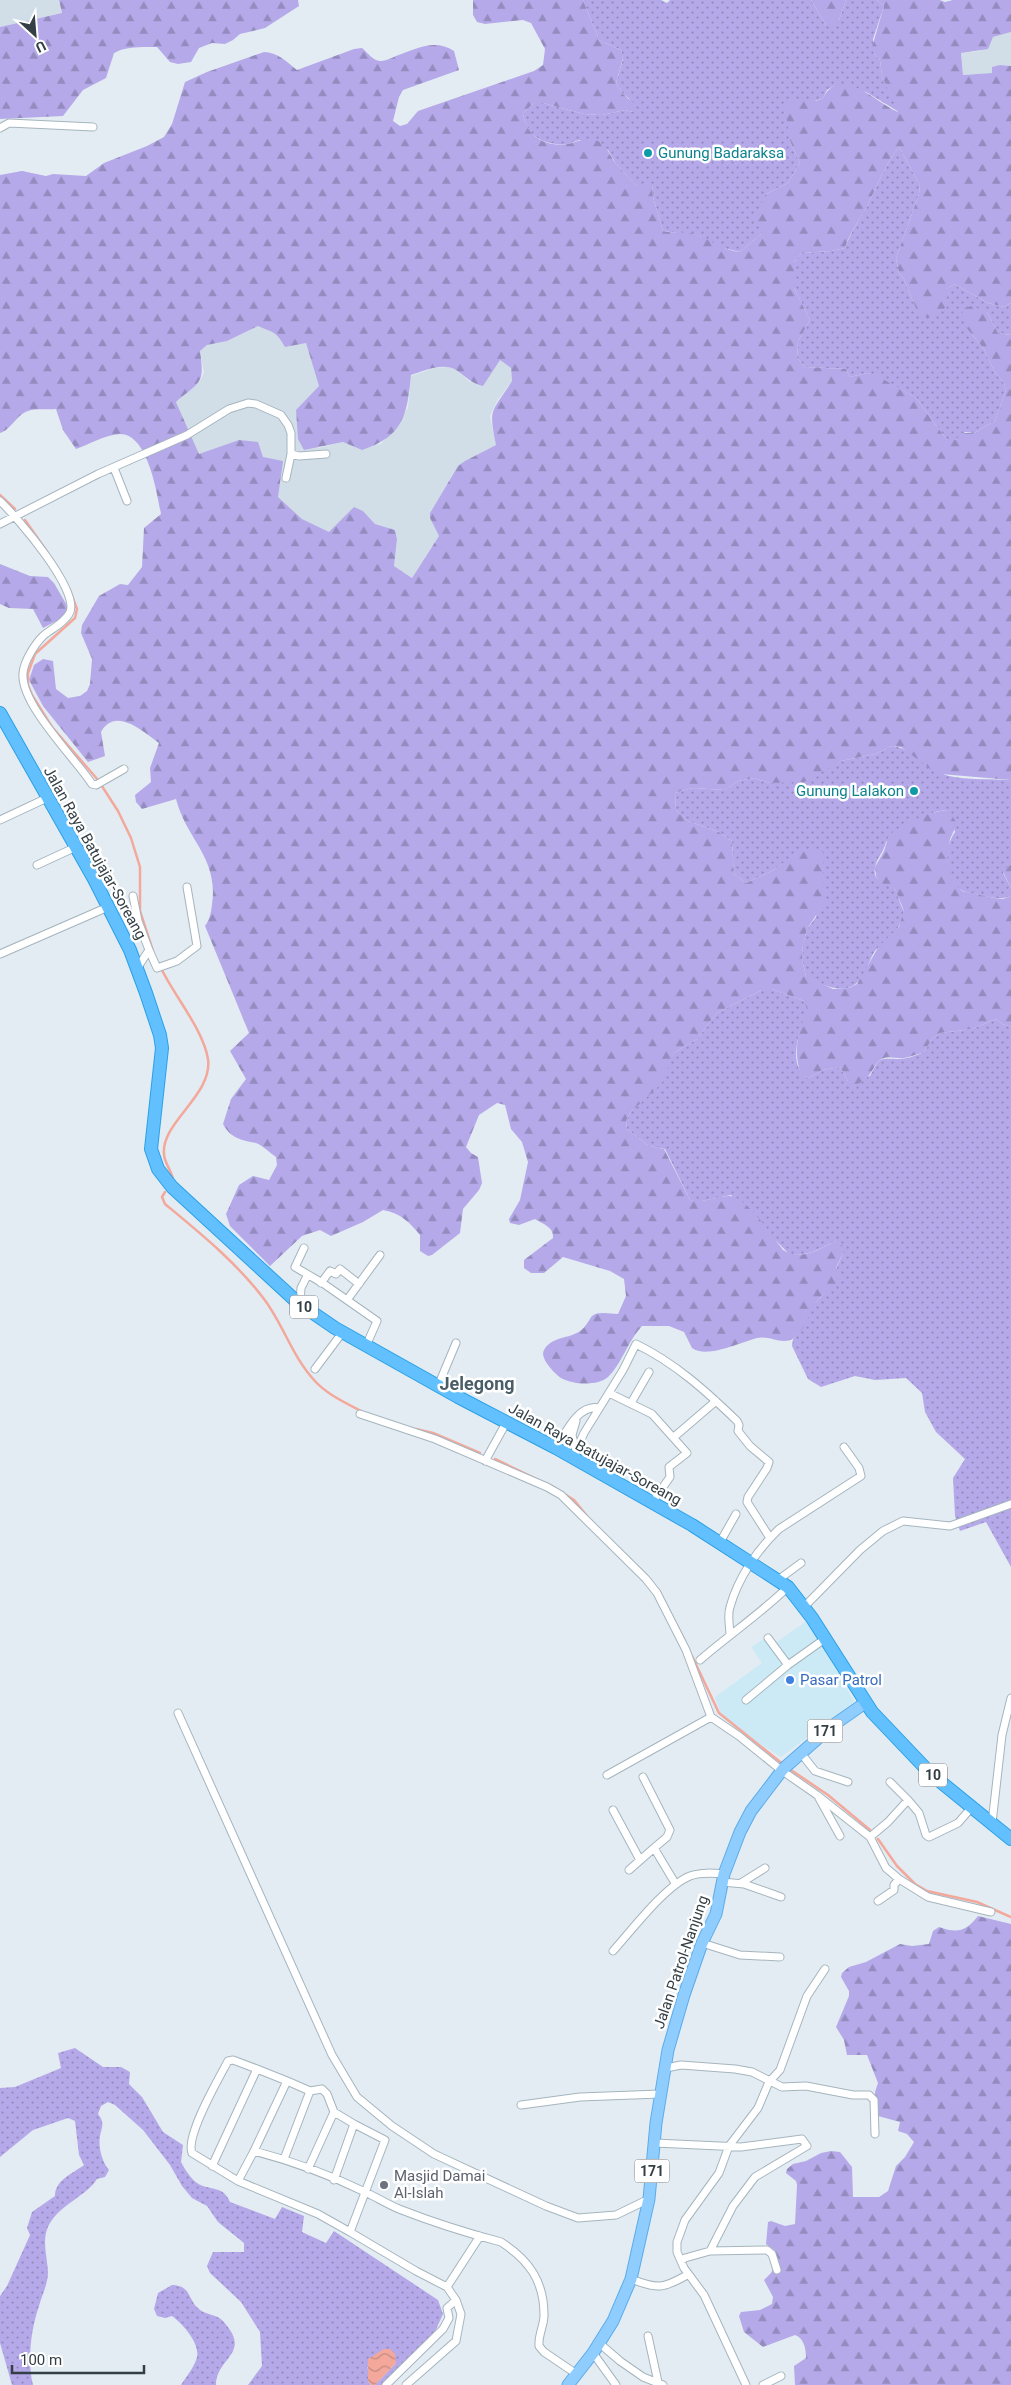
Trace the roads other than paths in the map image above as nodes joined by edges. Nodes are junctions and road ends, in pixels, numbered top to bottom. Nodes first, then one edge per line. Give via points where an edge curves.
1 (93, 127) dead end
2 (0, 128) edge
3 (291, 454) junction
4 (326, 454) dead end
5 (114, 468) junction
6 (286, 478) dead end
7 (0, 501) edge
8 (127, 501) dead end
9 (15, 516) junction
10 (0, 524) edge
11 (0, 713) edge
12 (124, 769) dead end
13 (47, 798) junction
14 (0, 820) edge
15 (76, 847) junction
16 (37, 865) dead end
17 (187, 887) dead end
18 (133, 896) dead end
19 (108, 906) junction
20 (149, 950) junction
21 (0, 954) edge
22 (138, 966) junction
23 (304, 1248) dead end
24 (380, 1255) dead end
25 (307, 1276) junction
26 (321, 1282) junction
27 (359, 1284) junction
28 (347, 1300) junction
29 (300, 1304) junction
30 (342, 1333) junction
31 (456, 1343) dead end
32 (366, 1346) junction
33 (316, 1369) dead end
34 (649, 1372) dead end
35 (438, 1386) junction
36 (609, 1393) junction
37 (716, 1401) junction
38 (631, 1403) junction
39 (599, 1408) junction
40 (360, 1414) dead end
41 (575, 1419) junction
42 (506, 1423) junction
43 (674, 1437) junction
44 (844, 1447) dead end
45 (556, 1448) junction
46 (575, 1454) junction
47 (485, 1461) junction
48 (651, 1504) junction
49 (1011, 1504) edge
50 (736, 1514) dead end
51 (770, 1538) junction
52 (719, 1544) junction
53 (752, 1562) junction
54 (801, 1563) dead end
55 (783, 1583) junction
56 (804, 1607) junction
57 (730, 1635) junction
58 (768, 1638) dead end
59 (826, 1638) junction
60 (700, 1660) dead end
61 (788, 1665) junction
62 (1011, 1698) edge
63 (746, 1700) dead end
64 (865, 1703) junction
65 (178, 1713) dead end
66 (711, 1717) junction
67 (800, 1752) junction
68 (784, 1767) junction
69 (607, 1775) dead end
70 (643, 1777) dead end
71 (848, 1782) dead end
72 (890, 1782) dead end
73 (817, 1795) junction
74 (908, 1800) junction
75 (972, 1806) junction
76 (613, 1810) dead end
77 (992, 1823) junction
78 (840, 1836) dead end
79 (870, 1837) junction
80 (1011, 1839) edge
81 (654, 1848) junction
82 (640, 1860) junction
83 (765, 1868) dead end
84 (629, 1870) dead end
85 (723, 1878) junction
86 (899, 1879) junction
87 (675, 1883) junction
88 (741, 1883) junction
89 (781, 1898) dead end
90 (878, 1901) dead end
91 (990, 1912) dead end
92 (702, 1943) junction
93 (613, 1951) dead end
94 (780, 1957) dead end
95 (825, 1970) dead end
96 (666, 2068) junction
97 (257, 2070) junction
98 (287, 2081) junction
99 (769, 2082) junction
100 (310, 2091) junction
101 (660, 2094) junction
102 (521, 2105) dead end
103 (334, 2112) junction
104 (354, 2124) junction
105 (875, 2134) dead end
106 (655, 2143) junction
107 (729, 2146) junction
108 (254, 2152) junction
109 (284, 2159) junction
110 (212, 2166) junction
111 (308, 2169) junction
112 (334, 2180) junction
113 (238, 2181) junction
114 (364, 2192) junction
115 (649, 2199) junction
116 (350, 2232) junction
117 (480, 2236) junction
118 (710, 2251) junction
119 (681, 2261) junction
120 (777, 2270) dead end
121 (687, 2275) junction
122 (631, 2279) junction
123 (447, 2287) junction
124 (456, 2300) junction
125 (648, 2336) dead end
126 (599, 2343) junction
127 (593, 2353) junction
128 (575, 2373) junction
129 (781, 2376) dead end
130 (661, 2384) edge
131 (386, 2385) edge
132 (406, 2385) edge
133 (568, 2385) edge
134 (616, 2385) edge
135 (746, 2385) edge
136 (763, 2385) edge

1 - 2 street via 9,123
3 - 4 street
3 - 5 street via 291,433 285,419 248,403
3 - 6 street
5 - 8 street
5 - 9 street
7 - 9 street
9 - 10 street
9 - 12 street via 37,542 65,587 71,603 71,612 44,635 28,660 23,672 27,694 92,784
11 - 13 highway, Jalan Raya Batujajar-Soreang / 10
13 - 14 street
13 - 15 highway, Jalan Raya Batujajar-Soreang / 10
15 - 16 street
15 - 19 highway, Jalan Raya Batujajar-Soreang / 10
17 - 20 street via 197,946 177,961 161,967
18 - 20 street
19 - 21 street
19 - 22 highway, Jalan Raya Batujajar-Soreang / 10
20 - 22 street
22 - 29 highway, Jalan Raya Batujajar-Soreang / 10 via 162,1048 151,1140 158,1169 172,1187
23 - 25 street via 295,1266
24 - 27 street
25 - 26 street
25 - 29 street via 301,1288
26 - 27 street via 330,1270 336,1274 340,1269
26 - 28 street
27 - 28 street
28 - 32 street via 377,1321
29 - 30 highway, Jalan Raya Batujajar-Soreang / 10
30 - 32 highway, Jalan Raya Batujajar-Soreang / 10
30 - 33 street
31 - 35 street
32 - 35 highway, Jalan Raya Batujajar-Soreang / 10
34 - 38 street
35 - 42 highway, Jalan Raya Batujajar-Soreang / 10
36 - 37 street via 636,1344 659,1356
36 - 38 street
36 - 39 street
37 - 43 street
37 - 51 street via 739,1423 738,1431 742,1438 769,1464 747,1502
38 - 43 street via 652,1414
39 - 41 street via 587,1409
39 - 46 street
40 - 47 street via 435,1439
41 - 45 street
41 - 46 street via 577,1423 572,1435
42 - 45 highway, Jalan Raya Batujajar-Soreang / 10
42 - 47 street
43 - 48 street via 686,1454 670,1467 670,1476
44 - 51 street via 861,1476
45 - 46 highway, Jalan Raya Batujajar-Soreang / 10
46 - 48 highway, Jalan Raya Batujajar-Soreang / 10
47 - 66 street via 561,1495 646,1579 657,1593 686,1650
48 - 52 highway, Jalan Raya Batujajar-Soreang / 10
49 - 56 street via 950,1526 904,1521 883,1531
50 - 52 street
51 - 53 street
52 - 53 highway, Jalan Raya Batujajar-Soreang / 10
53 - 55 highway, Jalan Raya Batujajar-Soreang / 10
53 - 57 street via 742,1574 729,1609
54 - 55 street
55 - 56 highway, Jalan Raya Batujajar-Soreang / 10
55 - 57 street via 758,1615
56 - 59 highway, Jalan Raya Batujajar-Soreang / 10
57 - 60 street
58 - 61 street
59 - 61 street
59 - 64 highway, Jalan Raya Batujajar-Soreang / 10
61 - 63 street
62 - 77 street via 1002,1735
64 - 67 main road, Jalan Patrol-Nanjung / 171
64 - 75 highway, Jalan Raya Batujajar-Soreang / 10 via 931,1774
65 - 115 street via 332,2055 357,2098 434,2154 578,2218 616,2215
66 - 68 street
66 - 69 street
67 - 68 main road, Jalan Patrol-Nanjung / 171
67 - 71 street via 816,1771
68 - 73 street
68 - 85 main road, Jalan Patrol-Nanjung / 171 via 750,1811
70 - 81 street via 670,1830
72 - 74 street
73 - 78 street
73 - 79 street
74 - 75 street via 919,1813 929,1837 958,1823
74 - 79 street
75 - 77 highway, Jalan Raya Batujajar-Soreang / 10
76 - 82 street
77 - 80 highway, Jalan Raya Batujajar-Soreang / 10
79 - 86 street via 886,1868
81 - 82 street
81 - 87 street
82 - 84 street
83 - 88 street
85 - 87 street via 706,1873 691,1875
85 - 88 street
85 - 92 main road, Jalan Patrol-Nanjung / 171 via 716,1914
86 - 90 street via 894,1890
86 - 91 street via 928,1897
87 - 93 street
88 - 89 street
92 - 94 street via 740,1954
92 - 96 main road, Jalan Patrol-Nanjung / 171 via 676,2018
95 - 99 street via 807,1996 780,2070
96 - 99 street via 681,2065 735,2069 752,2072
96 - 101 main road, Jalan Patrol-Nanjung / 171
97 - 98 street
97 - 110 street
97 - 110 street via 228,2061 194,2128 189,2147 192,2153
98 - 100 street
98 - 108 street
99 - 105 street via 788,2088 806,2086 853,2095 869,2094 874,2100
99 - 107 street via 758,2108
100 - 103 street via 322,2089
100 - 109 street
101 - 102 street via 580,2097
101 - 106 main road, Jalan Patrol-Nanjung / 171
103 - 104 street
103 - 111 street
104 - 112 street
104 - 114 street via 385,2140
106 - 107 street
106 - 115 main road, Jalan Patrol-Nanjung / 171
107 - 118 street via 802,2139 807,2146 755,2177 733,2206
107 - 119 street via 719,2173 685,2220 679,2234 677,2252
108 - 109 street
108 - 113 street
109 - 111 street
110 - 113 street
111 - 112 street
112 - 114 street
113 - 116 street via 318,2214
114 - 116 street
114 - 117 street via 397,2208
115 - 122 main road, Jalan Patrol-Nanjung / 171
116 - 123 street
117 - 123 street
117 - 128 street via 501,2242 532,2268 539,2284 544,2316 539,2346
118 - 119 street
118 - 120 street via 767,2250 772,2254
119 - 121 street
121 - 122 street via 670,2285 658,2287
121 - 135 street via 704,2295
122 - 126 main road, Jalan Patrol-Nanjung / 171 via 624,2299
123 - 124 street
124 - 131 street via 447,2308 444,2329
124 - 132 street via 461,2314 456,2341
125 - 130 street
126 - 127 main road, Jalan Patrol-Nanjung / 171
126 - 130 street via 620,2362
127 - 128 main road, Jalan Patrol-Nanjung / 171
127 - 134 street
128 - 133 main road, Jalan Patrol-Nanjung / 171
129 - 136 street

